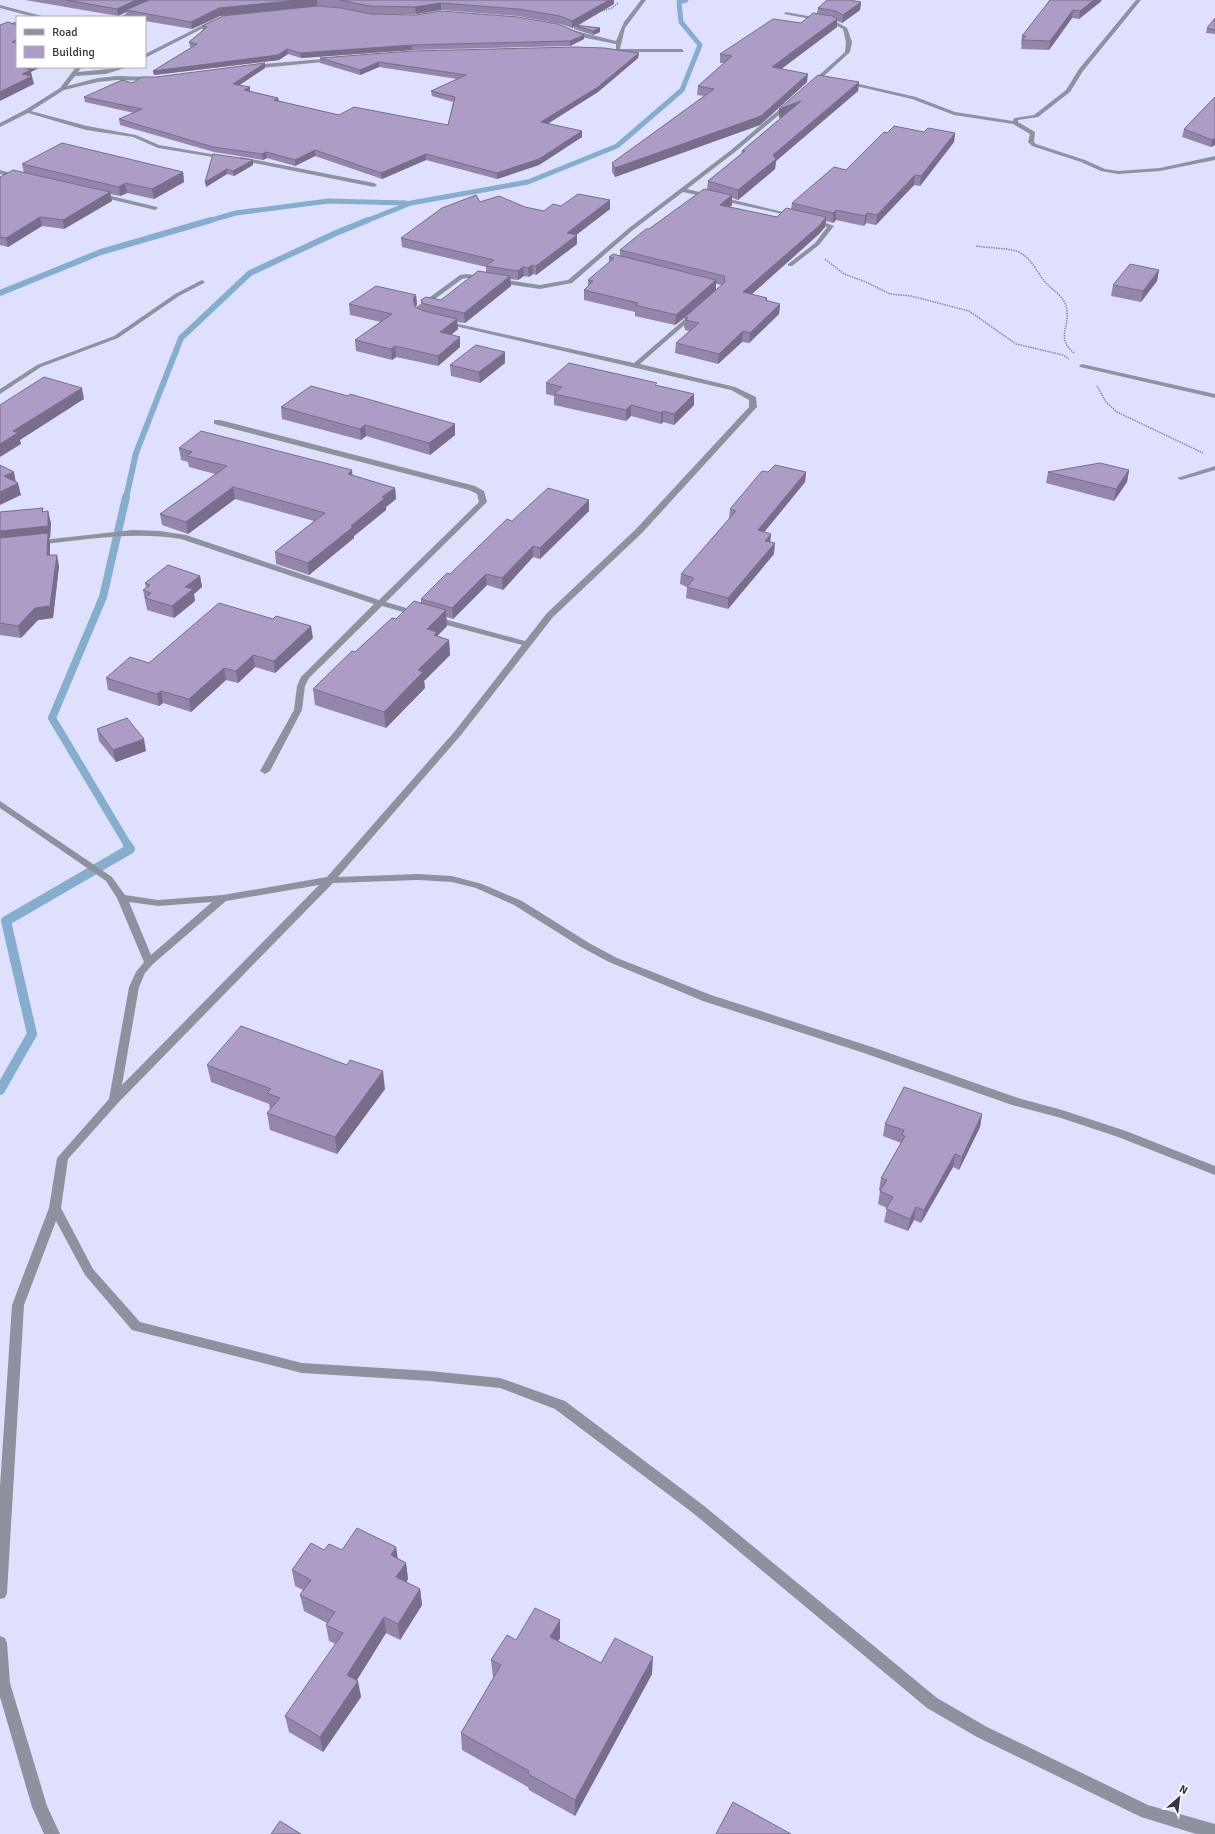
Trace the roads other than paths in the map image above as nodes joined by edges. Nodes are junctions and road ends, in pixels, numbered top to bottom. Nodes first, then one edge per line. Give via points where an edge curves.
1 (162, 0) edge
2 (644, 0) edge
3 (1139, 0) edge
4 (0, 6) edge
5 (786, 14) dead end
6 (30, 16) edge
7 (123, 16) edge
8 (222, 18) edge
9 (16, 22) edge
10 (0, 30) edge
11 (569, 30) edge
12 (617, 43) junction
13 (603, 50) edge
14 (618, 50) junction
15 (682, 51) dead end
16 (146, 56) edge
17 (337, 59) edge
18 (244, 67) edge
19 (78, 68) edge
20 (121, 68) edge
21 (74, 74) junction
22 (812, 77) dead end
23 (818, 78) junction
24 (157, 79) edge
25 (826, 80) edge
26 (842, 82) edge
27 (807, 88) edge
28 (62, 89) junction
29 (795, 98) edge
30 (27, 111) junction
31 (1015, 123) junction
32 (0, 125) edge
33 (1215, 155) edge
34 (228, 157) edge
35 (236, 158) edge
36 (1215, 158) edge
37 (1160, 170) junction
38 (0, 172) edge
39 (23, 178) edge
40 (374, 185) dead end
41 (683, 190) junction
42 (93, 194) edge
43 (155, 208) dead end
44 (803, 218) edge
45 (811, 219) edge
46 (598, 257) junction
47 (605, 259) dead end
48 (790, 266) edge
49 (202, 282) dead end
50 (700, 308) edge
51 (427, 319) edge
52 (435, 321) edge
53 (635, 364) junction
54 (1082, 366) road end
55 (0, 392) edge
56 (1215, 396) edge
57 (216, 422) dead end
58 (1215, 468) edge
59 (1182, 478) dead end
60 (30, 544) edge
61 (379, 603) junction
62 (526, 644) junction
63 (265, 771) dead end
64 (0, 804) edge
65 (330, 880) junction
66 (122, 898) junction
67 (222, 898) junction
68 (149, 962) junction
69 (114, 1100) junction
70 (1215, 1171) edge
71 (54, 1208) junction
72 (0, 1593) edge
73 (0, 1643) edge
74 (1215, 1832) edge
75 (52, 1834) edge

1 - 7 street
2 - 12 street via 624,25
3 - 31 street via 1081,70 1068,91 1036,116 1016,119
4 - 6 street
5 - 23 street via 833,22 845,28 849,42 847,52
8 - 16 street
9 - 10 street
11 - 12 street via 583,36
12 - 14 street
13 - 14 street
14 - 15 street
17 - 18 street
19 - 21 street
20 - 21 street via 106,72
21 - 28 street
22 - 23 street
23 - 25 street
23 - 27 street
24 - 28 street via 98,80
26 - 31 street via 907,96 954,114
28 - 30 street
29 - 41 street via 761,129
30 - 32 street
30 - 34 street via 86,128 134,136 158,146
31 - 37 street via 1033,133 1031,142 1034,144 1106,171
33 - 37 street via 1166,165
35 - 40 street
36 - 37 street
38 - 39 street
41 - 44 street
41 - 46 street
42 - 43 street
45 - 48 street via 832,226 817,244
46 - 47 street
46 - 51 street via 570,282 540,287 478,277 460,277 417,309 418,316
49 - 55 street via 177,295 116,337 39,366
50 - 53 street
52 - 53 street
53 - 62 street via 733,388 753,399 753,407 639,531 550,615
54 - 56 street
57 - 61 street via 472,488 481,493 482,502
58 - 59 street
60 - 61 street via 133,532 160,533 183,537
61 - 62 street
61 - 63 street via 305,677 301,686 298,710
62 - 65 street via 458,733
64 - 66 street via 109,879
65 - 67 street
65 - 69 street
65 - 70 street via 418,877 452,879 479,886 518,903 613,960 700,996 868,1050 1016,1102 1070,1116
66 - 67 street via 158,903
66 - 68 street
67 - 68 street
68 - 69 street via 134,987
69 - 71 street via 63,1158
71 - 72 street via 18,1305
71 - 74 street via 90,1272 136,1326 302,1368 500,1383 560,1405 698,1509 932,1703 982,1732 1146,1812
73 - 75 street via 3,1683 40,1807

